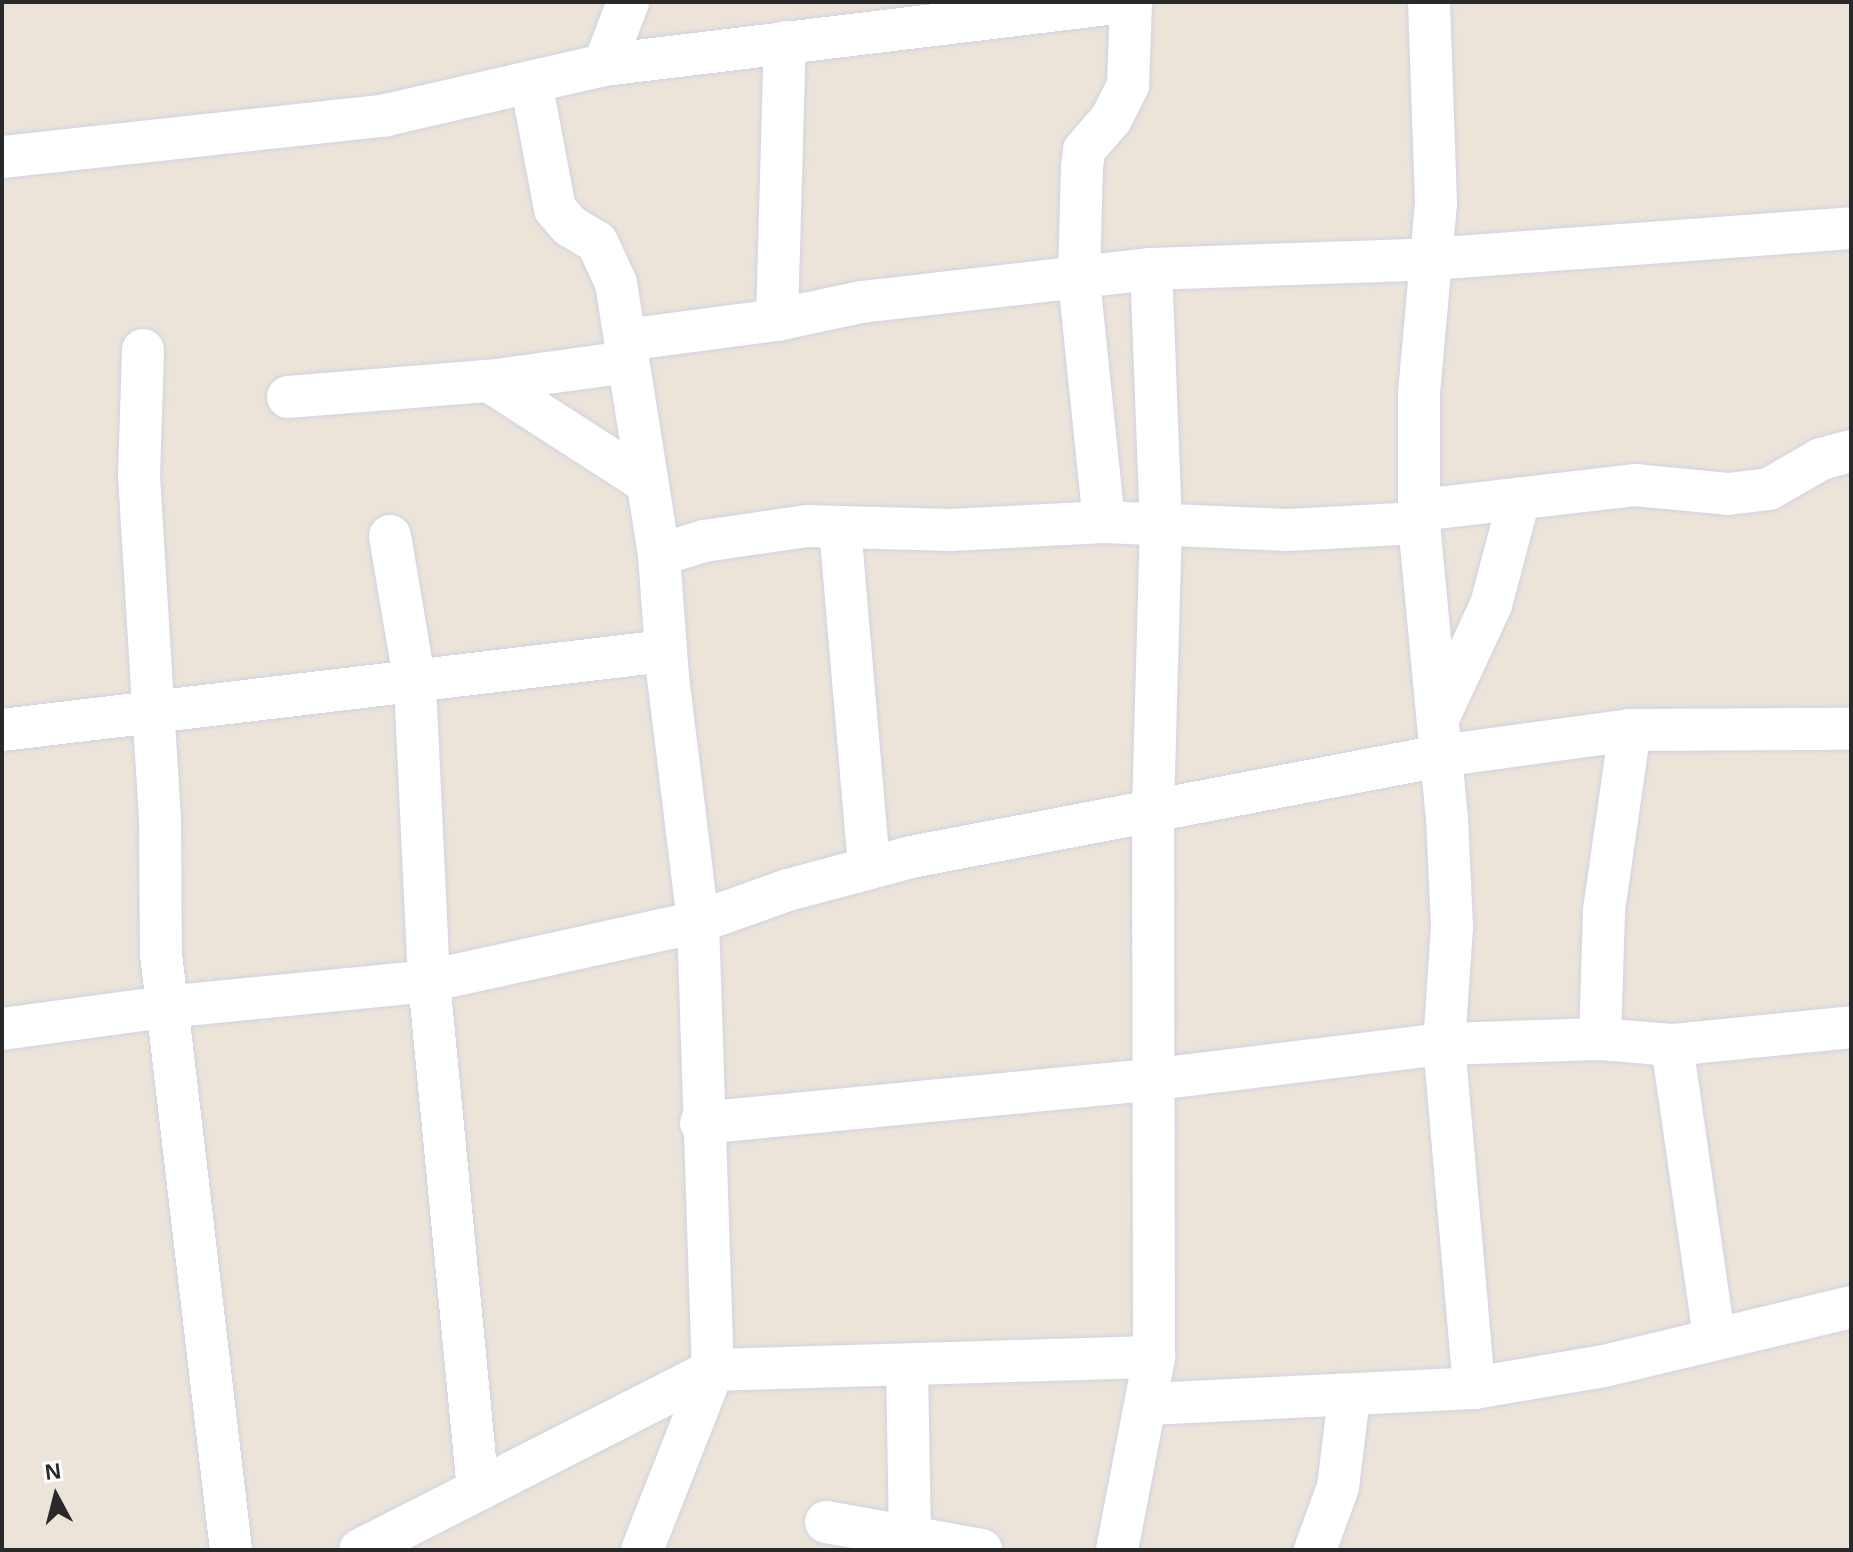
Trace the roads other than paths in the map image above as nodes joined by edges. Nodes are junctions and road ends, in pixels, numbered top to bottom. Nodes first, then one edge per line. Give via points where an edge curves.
1 (628, 2) edge
2 (1124, 2) edge
3 (1131, 2) edge
4 (1429, 2) edge
5 (785, 42) junction
6 (604, 65) junction
7 (531, 82) junction
8 (2, 157) edge
9 (1851, 228) edge
10 (1431, 259) junction
11 (1151, 269) junction
12 (1079, 279) junction
13 (777, 320) junction
14 (143, 350) dead end
15 (626, 351) junction
16 (489, 381) junction
17 (288, 397) dead end
18 (1851, 451) edge
19 (647, 483) junction
20 (1519, 499) junction
21 (1419, 517) junction
22 (1104, 522) junction
23 (1161, 526) junction
24 (840, 528) junction
25 (390, 536) dead end
26 (659, 555) junction
27 (665, 651) junction
28 (415, 684) junction
29 (150, 709) junction
30 (1851, 729) edge
31 (2, 730) edge
32 (1630, 730) junction
33 (1439, 738) junction
34 (1153, 809) junction
35 (869, 867) junction
36 (698, 922) junction
37 (429, 981) junction
38 (165, 1007) junction
39 (1851, 1027) edge
40 (2, 1029) edge
41 (1600, 1039) junction
42 (1444, 1044) junction
43 (1672, 1045) junction
44 (1157, 1079) junction
45 (701, 1123) junction
46 (1851, 1307) edge
47 (1714, 1337) junction
48 (1154, 1357) junction
49 (907, 1365) junction
50 (713, 1370) junction
51 (1474, 1388) junction
52 (1349, 1397) junction
53 (1149, 1404) junction
54 (478, 1490) junction
55 (826, 1522) dead end
56 (910, 1535) junction
57 (231, 1550) edge
58 (360, 1550) edge
59 (642, 1550) edge
60 (982, 1550) edge
61 (1117, 1550) edge
62 (1315, 1550) edge

1 - 6 street
2 - 5 street
3 - 12 street via 1128,85 1111,119 1084,150
4 - 10 street via 1436,149
5 - 6 street
5 - 13 street
6 - 7 street
7 - 8 street via 386,115
7 - 15 street via 555,209 604,250 616,283
9 - 10 street
10 - 11 street
10 - 21 street via 1419,394
11 - 12 street
11 - 23 street
12 - 13 street via 861,302
12 - 22 street
13 - 15 street
14 - 29 street via 139,476 151,637
15 - 16 street
15 - 19 street
16 - 17 street
16 - 19 street
18 - 20 street via 1821,459 1769,489 1728,494 1635,485
19 - 26 street
20 - 21 street
20 - 33 street via 1491,605
21 - 23 street via 1288,530
21 - 33 street
22 - 23 street
22 - 24 street via 951,530
23 - 34 street
24 - 26 street via 807,526 746,534
24 - 35 street
25 - 28 street
26 - 27 street
27 - 28 street
27 - 36 street
28 - 29 street
28 - 37 street
29 - 31 street
29 - 38 street via 160,819 157,891
30 - 32 street
32 - 33 street
32 - 41 street via 1604,910
33 - 34 street
33 - 42 street via 1452,927
34 - 35 street
34 - 44 street
35 - 36 street
36 - 37 street
36 - 45 street
37 - 38 street
37 - 54 street
38 - 40 street
38 - 57 street
39 - 43 street
41 - 42 street
41 - 43 street
42 - 44 street
42 - 51 street
43 - 47 street
44 - 45 street
44 - 48 street
45 - 50 street
46 - 47 street
47 - 51 street via 1604,1366
48 - 49 street
48 - 53 street
49 - 50 street
49 - 56 street
50 - 54 street
50 - 59 street
51 - 52 street
52 - 53 street
52 - 62 street via 1338,1487
53 - 61 street
54 - 58 street
55 - 56 street
56 - 60 street

